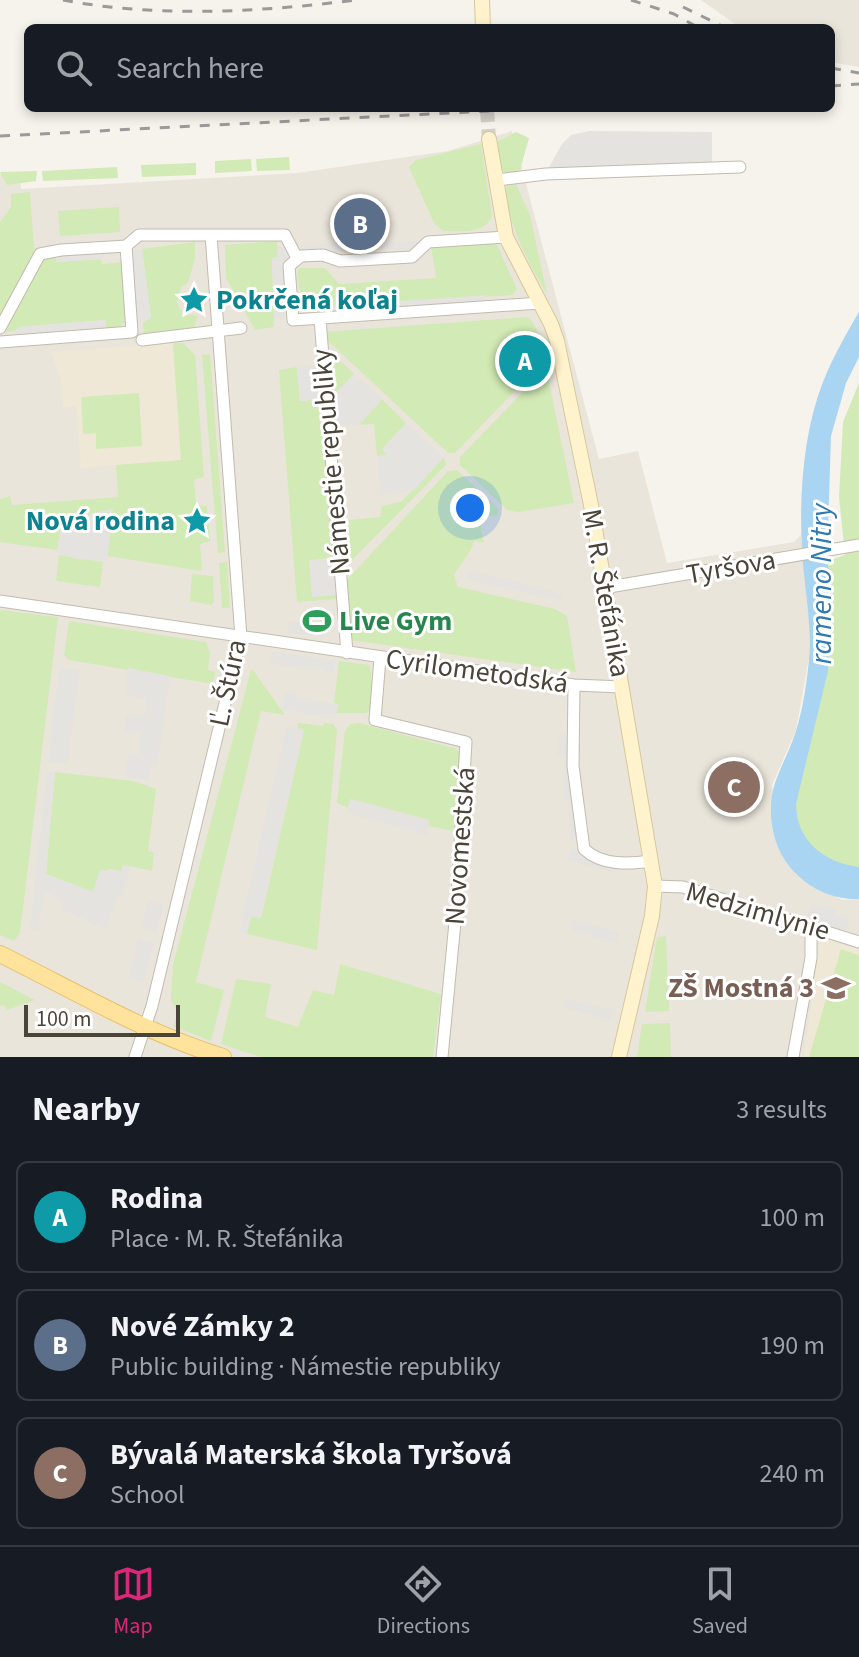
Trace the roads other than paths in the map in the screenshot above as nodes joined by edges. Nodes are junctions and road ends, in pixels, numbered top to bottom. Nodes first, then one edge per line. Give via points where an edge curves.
1 (482, 0) edge
2 (483, 24) edge
3 (489, 139) tunnel mouth
4 (740, 167) dead end
5 (497, 180) junction
6 (211, 235) junction
7 (506, 237) junction
8 (126, 246) junction
9 (297, 258) junction
10 (540, 303) junction
11 (320, 319) junction
12 (0, 328) edge
13 (241, 328) dead end
14 (219, 331) junction
15 (142, 340) dead end
16 (0, 342) edge
17 (859, 545) edge
18 (603, 588) junction
19 (0, 601) edge
20 (241, 637) junction
21 (347, 653) junction
22 (380, 658) junction
23 (574, 685) junction
24 (622, 687) junction
25 (651, 861) junction
26 (655, 886) junction
27 (811, 927) junction
28 (859, 942) edge
29 (0, 954) edge
30 (148, 964) dead end
31 (161, 967) junction
32 (146, 1027) junction
33 (135, 1057) edge
34 (223, 1057) edge
35 (442, 1057) edge
36 (619, 1057) edge
37 (793, 1057) edge

1 - 2 street
3 - 5 street, M. R. Štefánika
4 - 5 street via 547,172
5 - 7 street, M. R. Štefánika
6 - 8 street via 139,235
6 - 9 street via 285,235
6 - 14 street
7 - 9 street via 428,242 412,257
7 - 10 street, M. R. Štefánika
8 - 12 street via 40,254
8 - 16 street via 132,332
9 - 11 street, Námestie republiky via 289,266 293,320
10 - 11 street, Námestie republiky
10 - 18 street, M. R. Štefánika via 559,351
11 - 21 street, Námestie republiky
13 - 14 street
14 - 15 street
14 - 20 street, Ľ. Štúra
17 - 18 street, Tyršova
18 - 24 street, M. R. Štefánika
19 - 20 street, Cyrilometodská
20 - 21 street, Cyrilometodská
20 - 31 street, Ľ. Štúra via 167,919
21 - 22 street, Cyrilometodská
22 - 23 street, Cyrilometodská
22 - 35 street, Novomestská via 375,720 466,742
23 - 24 street, Cyrilometodská
23 - 25 street via 573,766 584,849 622,865
24 - 25 street, M. R. Štefánika
25 - 26 street, M. R. Štefánika
26 - 27 street, Medzimlynie via 683,887
26 - 36 street, M. R. Štefánika
27 - 28 street, Medzimlynie
27 - 37 street via 811,958
29 - 32 main road
30 - 31 street
31 - 32 street, Ľ. Štúra
32 - 33 street, Ľ. Štúra
32 - 34 main road

